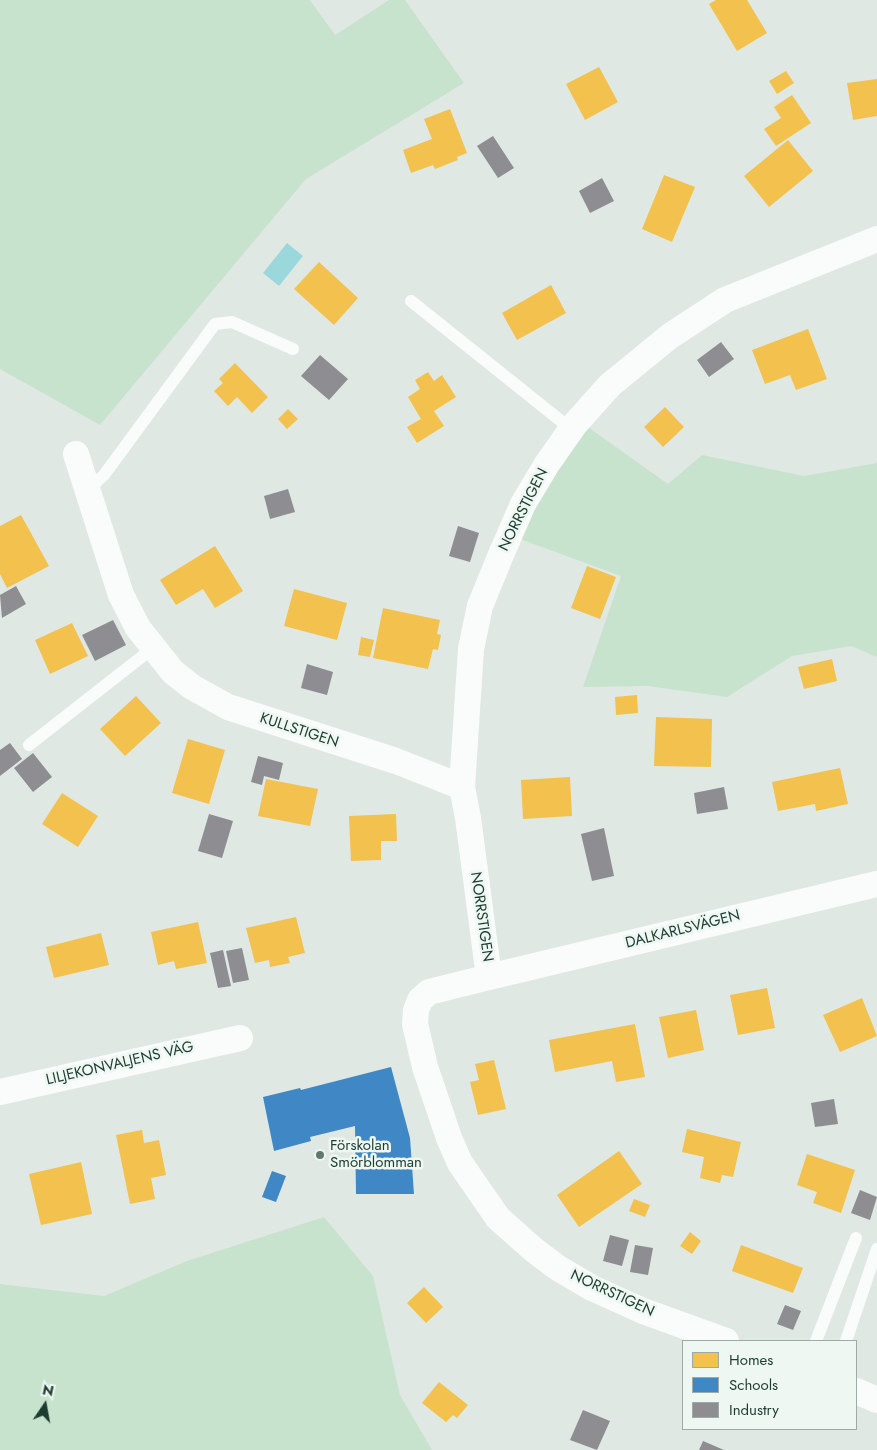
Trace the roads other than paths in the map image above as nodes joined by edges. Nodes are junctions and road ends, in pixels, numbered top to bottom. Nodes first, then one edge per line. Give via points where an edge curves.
1 (877, 239) edge
2 (411, 301) dead end
3 (293, 349) dead end
4 (571, 429) junction
5 (76, 454) dead end
6 (87, 491) junction
7 (154, 648) junction
8 (29, 745) dead end
9 (462, 787) junction
10 (877, 884) edge
11 (489, 977) junction
12 (240, 1038) dead end
13 (0, 1092) edge
14 (856, 1238) dead end
15 (877, 1249) edge
16 (723, 1340) edge
17 (816, 1340) edge
18 (846, 1340) edge
19 (857, 1391) edge
20 (877, 1400) edge

1 - 4 street, NORRSTIGEN via 725,300 641,357 610,385
2 - 4 lane
3 - 6 lane via 232,322 215,324 104,475
4 - 9 street, NORRSTIGEN via 523,504 480,606 471,649
5 - 6 street, KULLSTIGEN
6 - 7 street, KULLSTIGEN via 121,595 138,628
7 - 8 lane
7 - 9 street, KULLSTIGEN via 173,672 228,707 396,761
9 - 11 street, NORRSTIGEN
10 - 11 street, DALKARLSVÄGEN
11 - 16 street, NORRSTIGEN via 429,992 420,1000 416,1010 415,1024 424,1067 460,1163 498,1218 558,1268 643,1311
12 - 13 street, LILJEKONVALJENS VÄG
14 - 17 lane
15 - 18 lane
19 - 20 street

